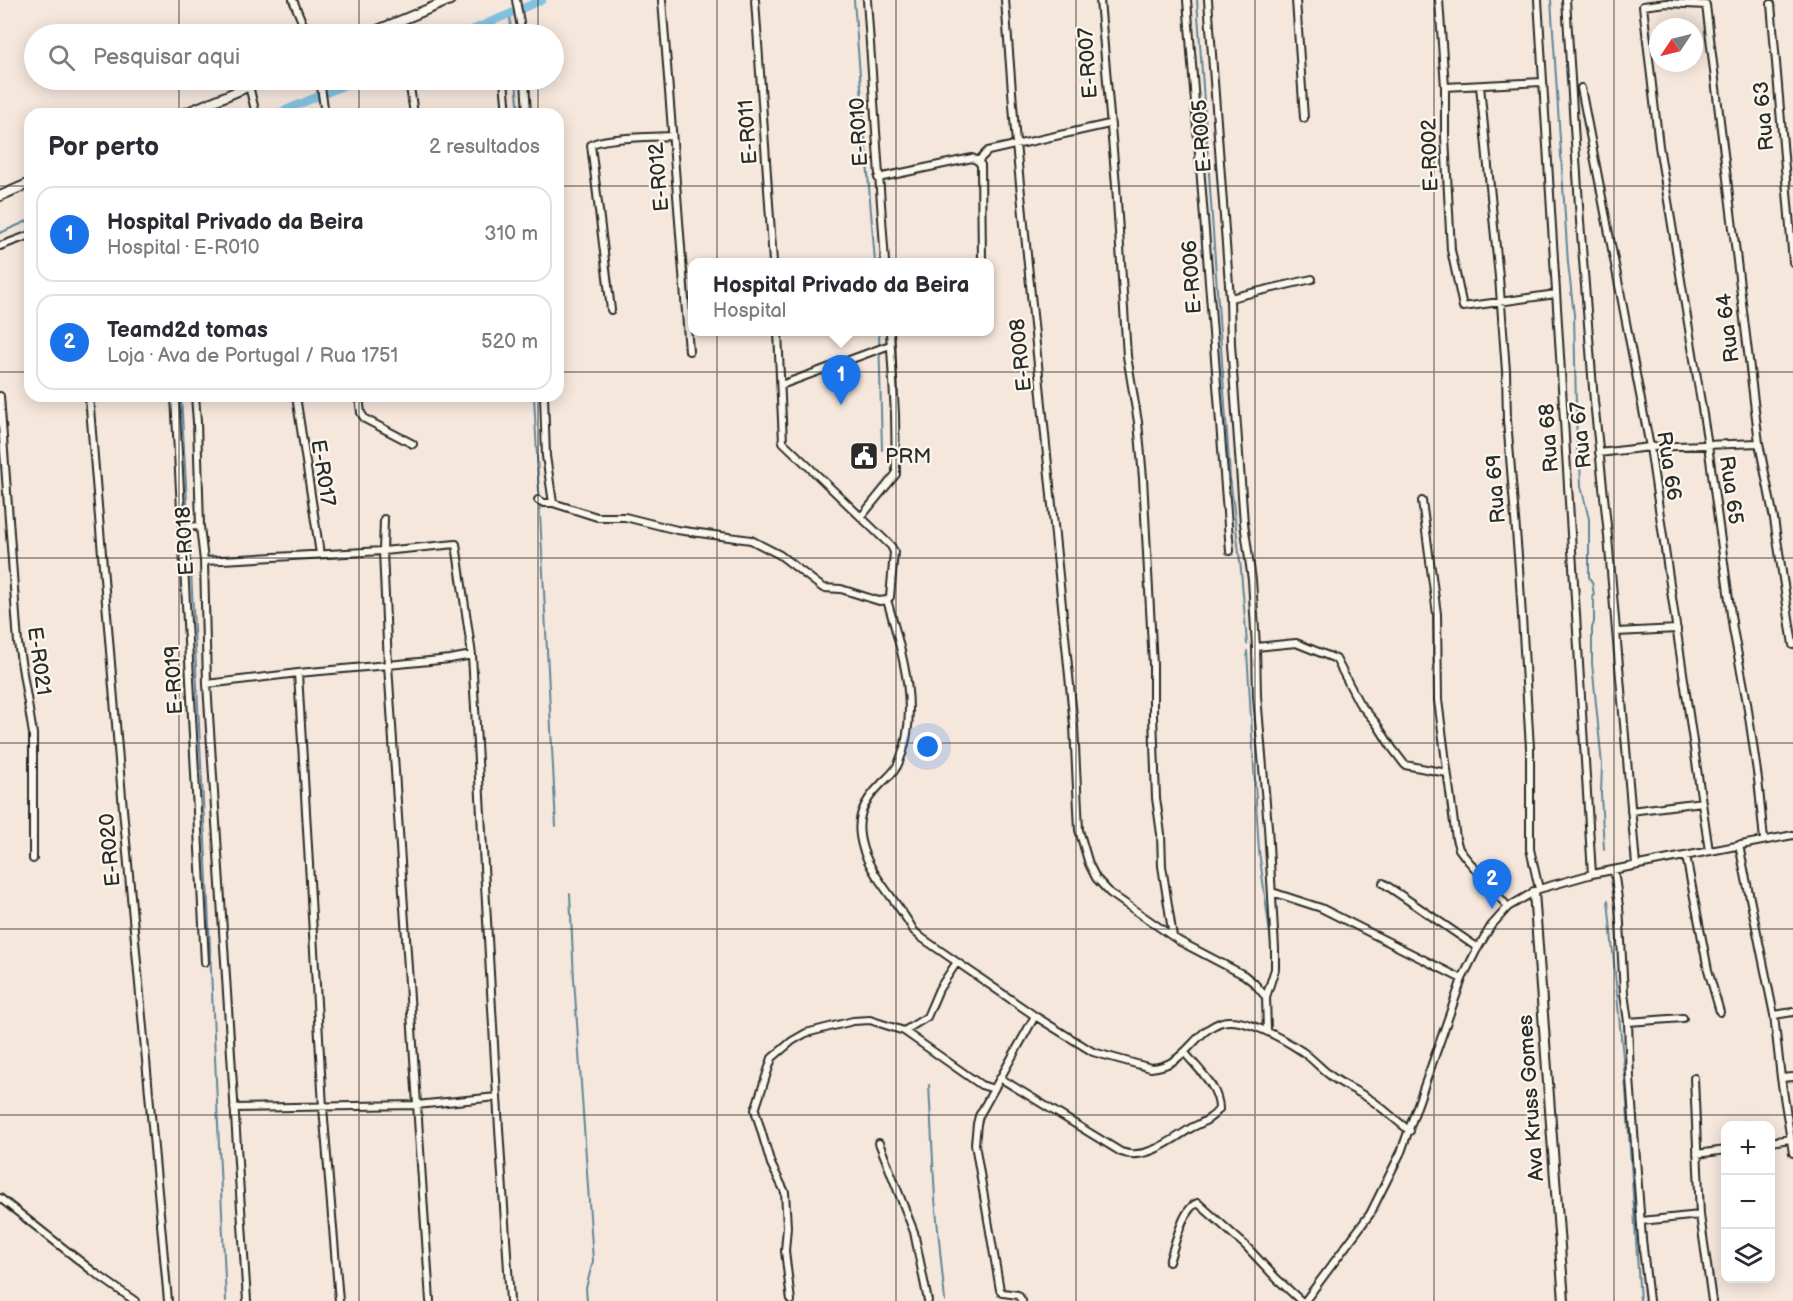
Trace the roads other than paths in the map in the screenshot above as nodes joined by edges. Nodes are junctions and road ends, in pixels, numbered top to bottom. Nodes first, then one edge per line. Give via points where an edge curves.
1 (293, 0) edge
2 (450, 0) edge
3 (516, 0) edge
4 (662, 0) edge
5 (755, 0) edge
6 (867, 0) edge
7 (1005, 0) edge
8 (1100, 0) edge
9 (1187, 0) edge
10 (1208, 0) edge
11 (1296, 0) edge
12 (1439, 0) edge
13 (1539, 0) edge
14 (1566, 0) edge
15 (1666, 2) edge
16 (1771, 4) dead end
17 (395, 23) edge
18 (303, 24) edge
19 (520, 24) edge
20 (1542, 82) junction
21 (1480, 86) junction
22 (1445, 87) junction
23 (1581, 88) dead end
24 (240, 90) edge
25 (250, 90) edge
26 (321, 90) edge
27 (410, 90) edge
28 (505, 90) edge
29 (526, 90) edge
30 (197, 108) edge
31 (254, 108) edge
32 (324, 108) edge
33 (413, 108) edge
34 (506, 108) edge
35 (527, 108) edge
36 (1304, 118) dead end
37 (1109, 124) junction
38 (672, 136) junction
39 (1016, 144) junction
40 (978, 161) junction
41 (878, 178) junction
42 (24, 186) edge
43 (0, 196) edge
44 (24, 237) edge
45 (0, 246) edge
46 (773, 258) edge
47 (885, 258) edge
48 (982, 258) edge
49 (1793, 262) edge
50 (1312, 279) dead end
51 (1556, 294) junction
52 (1230, 298) junction
53 (1500, 302) junction
54 (610, 310) dead end
55 (778, 336) edge
56 (890, 336) edge
57 (890, 345) junction
58 (689, 351) dead end
59 (781, 385) junction
60 (0, 396) edge
61 (89, 402) edge
62 (175, 402) edge
63 (195, 402) edge
64 (297, 402) edge
65 (360, 402) edge
66 (544, 402) edge
67 (1759, 443) junction
68 (413, 444) dead end
69 (1708, 445) junction
70 (1650, 447) junction
71 (1599, 453) junction
72 (538, 500) dead end
73 (1422, 501) dead end
74 (553, 503) junction
75 (861, 517) junction
76 (384, 519) dead end
77 (200, 526) junction
78 (182, 527) junction
79 (383, 551) junction
80 (1230, 551) dead end
81 (320, 554) junction
82 (204, 561) junction
83 (887, 600) junction
84 (1791, 614) edge
85 (1677, 630) junction
86 (1616, 632) junction
87 (1793, 645) edge
88 (1256, 647) junction
89 (472, 655) junction
90 (388, 665) junction
91 (298, 673) junction
92 (207, 684) junction
93 (1447, 773) junction
94 (1702, 802) junction
95 (1631, 811) junction
96 (1793, 835) edge
97 (1764, 840) junction
98 (1740, 845) junction
99 (1709, 852) junction
100 (1686, 856) junction
101 (33, 859) dead end
102 (1636, 865) junction
103 (1614, 870) junction
104 (1592, 874) junction
105 (1383, 883) dead end
106 (1537, 890) junction
107 (1272, 892) junction
108 (1508, 907) junction
109 (1173, 937) junction
110 (1478, 948) junction
111 (957, 962) junction
112 (205, 963) dead end
113 (1462, 979) junction
114 (1266, 997) junction
115 (1720, 1012) dead end
116 (1793, 1012) edge
117 (1774, 1015) junction
118 (1035, 1016) junction
119 (1683, 1018) dead end
120 (1628, 1022) junction
121 (903, 1031) junction
122 (1267, 1031) junction
123 (1185, 1053) junction
124 (1793, 1077) edge
125 (1000, 1078) junction
126 (1694, 1078) dead end
127 (1781, 1078) junction
128 (981, 1085) junction
129 (994, 1089) junction
130 (497, 1096) junction
131 (989, 1100) junction
132 (416, 1106) junction
133 (323, 1107) junction
134 (234, 1108) junction
135 (1410, 1131) junction
136 (1790, 1139) junction
137 (1775, 1141) edge
138 (879, 1143) dead end
139 (1721, 1151) edge
140 (1793, 1153) edge
141 (1697, 1154) junction
142 (0, 1198) edge
143 (1700, 1215) junction
144 (1641, 1221) junction
145 (1168, 1262) dead end
146 (135, 1301) edge
147 (168, 1301) edge
148 (248, 1301) edge
149 (339, 1301) edge
150 (430, 1301) edge
151 (510, 1301) edge
152 (791, 1301) edge
153 (928, 1301) edge
154 (1022, 1301) edge
155 (1303, 1301) edge
156 (1564, 1301) edge
157 (1649, 1301) edge
158 (1712, 1301) edge

1 - 18 street
2 - 17 street
3 - 19 street
4 - 38 street, E-R012
5 - 46 street, E-R011
6 - 41 street, E-R010
7 - 39 street, E-R008
8 - 37 street, E-R007
9 - 80 street, E-R006
10 - 52 street, E-R005
11 - 36 street
12 - 22 street, E-R002
13 - 20 street, Rua 68
14 - 71 street, Rua 67
15 - 67 street, Rua 64 via 1706,5
15 - 69 street, Rua 65 via 1642,6 1659,146
16 - 49 street, Rua 63
20 - 21 street
20 - 51 street, Rua 68
21 - 22 street
21 - 53 street, Rua 69
22 - 53 street, E-R002 via 1451,250 1463,307
23 - 70 street, Rua 66
24 - 30 street
25 - 31 street
26 - 32 street
27 - 33 street
28 - 34 street
29 - 35 street
37 - 39 street
37 - 109 street, E-R007 via 1127,356 1143,478 1156,798
38 - 54 street via 591,145
38 - 58 street, E-R012
39 - 40 street via 988,151
39 - 109 street, E-R008 via 1072,706 1078,830 1096,878 1110,893
40 - 41 street via 972,158
40 - 48 street
41 - 47 street, E-R010
42 - 43 street
44 - 45 street
50 - 52 street
51 - 53 street
51 - 104 street, Rua 68
52 - 88 street, E-R005
53 - 106 street, Rua 69 via 1530,748 1530,849
55 - 59 street
56 - 57 street
57 - 59 street
57 - 75 street via 896,474
59 - 75 street via 783,441
60 - 101 street, E-R021 via 18,643 33,734
61 - 147 street, E-R020
62 - 78 street, E-R019
63 - 77 street, E-R018
64 - 81 street, E-R017
65 - 68 street via 365,419
66 - 74 street
67 - 69 street
67 - 84 street, Rua 64
69 - 70 street
69 - 97 street, Rua 65
70 - 71 street
70 - 85 street, Rua 66
71 - 86 street, Rua 67
72 - 74 street
73 - 93 street via 1437,614 1438,700
74 - 83 street via 597,517 625,517 676,530 751,540 780,555 823,588
75 - 83 street via 894,552
76 - 79 street
77 - 78 street
77 - 82 street, E-R018
78 - 112 street, E-R019
79 - 81 street
79 - 89 street via 456,544
79 - 90 street
81 - 82 street
82 - 92 street, E-R018
83 - 111 street via 910,709 899,762 865,802 860,818 863,848 914,931
84 - 87 street, Rua 64
85 - 86 street
85 - 94 street, Rua 66
86 - 95 street, Rua 67
88 - 93 street via 1296,644 1336,659 1359,703 1405,765
88 - 107 street, E-R005
89 - 90 street
89 - 130 street
90 - 91 street
90 - 132 street
91 - 92 street
91 - 133 street
92 - 134 street, E-R018
93 - 108 street via 1459,849
94 - 95 street
94 - 99 street, Rua 66
95 - 102 street, Rua 67
96 - 97 street
97 - 98 street
98 - 99 street
98 - 117 street
99 - 100 street
100 - 102 street
100 - 115 street
102 - 103 street
103 - 104 street
103 - 120 street
104 - 106 street
105 - 110 street
106 - 108 street
106 - 156 street, Ava Kruss Gomes
107 - 113 street via 1321,908
107 - 114 street, E-R005 via 1275,969
108 - 110 street
109 - 114 street, E-R008 via 1244,975
110 - 113 street
111 - 118 street
111 - 121 street via 927,1017
113 - 135 street
114 - 122 street, E-R005
116 - 117 street
117 - 127 street
118 - 123 street via 1093,1052 1138,1065 1159,1068
118 - 125 street
119 - 120 street
120 - 144 street
121 - 128 street
121 - 152 street via 870,1020 832,1026 792,1041 768,1066 755,1110 771,1164 785,1192 784,1251
122 - 123 street via 1237,1022 1220,1023
122 - 135 street via 1374,1102
123 - 125 street via 1214,1089 1218,1109 1158,1148 1133,1154 1121,1152
124 - 127 street
125 - 129 street
126 - 141 street
127 - 136 street
128 - 129 street
128 - 131 street
129 - 131 street
130 - 132 street
130 - 151 street
131 - 154 street via 978,1119 975,1144 1000,1290 1018,1295
132 - 133 street
132 - 150 street
133 - 134 street
133 - 149 street
134 - 148 street, E-R018
135 - 155 street via 1370,1214
136 - 137 street
136 - 140 street
138 - 153 street via 914,1232
139 - 141 street
141 - 143 street
142 - 146 street
143 - 144 street
143 - 158 street
144 - 157 street
145 - 155 street via 1186,1213 1198,1203

